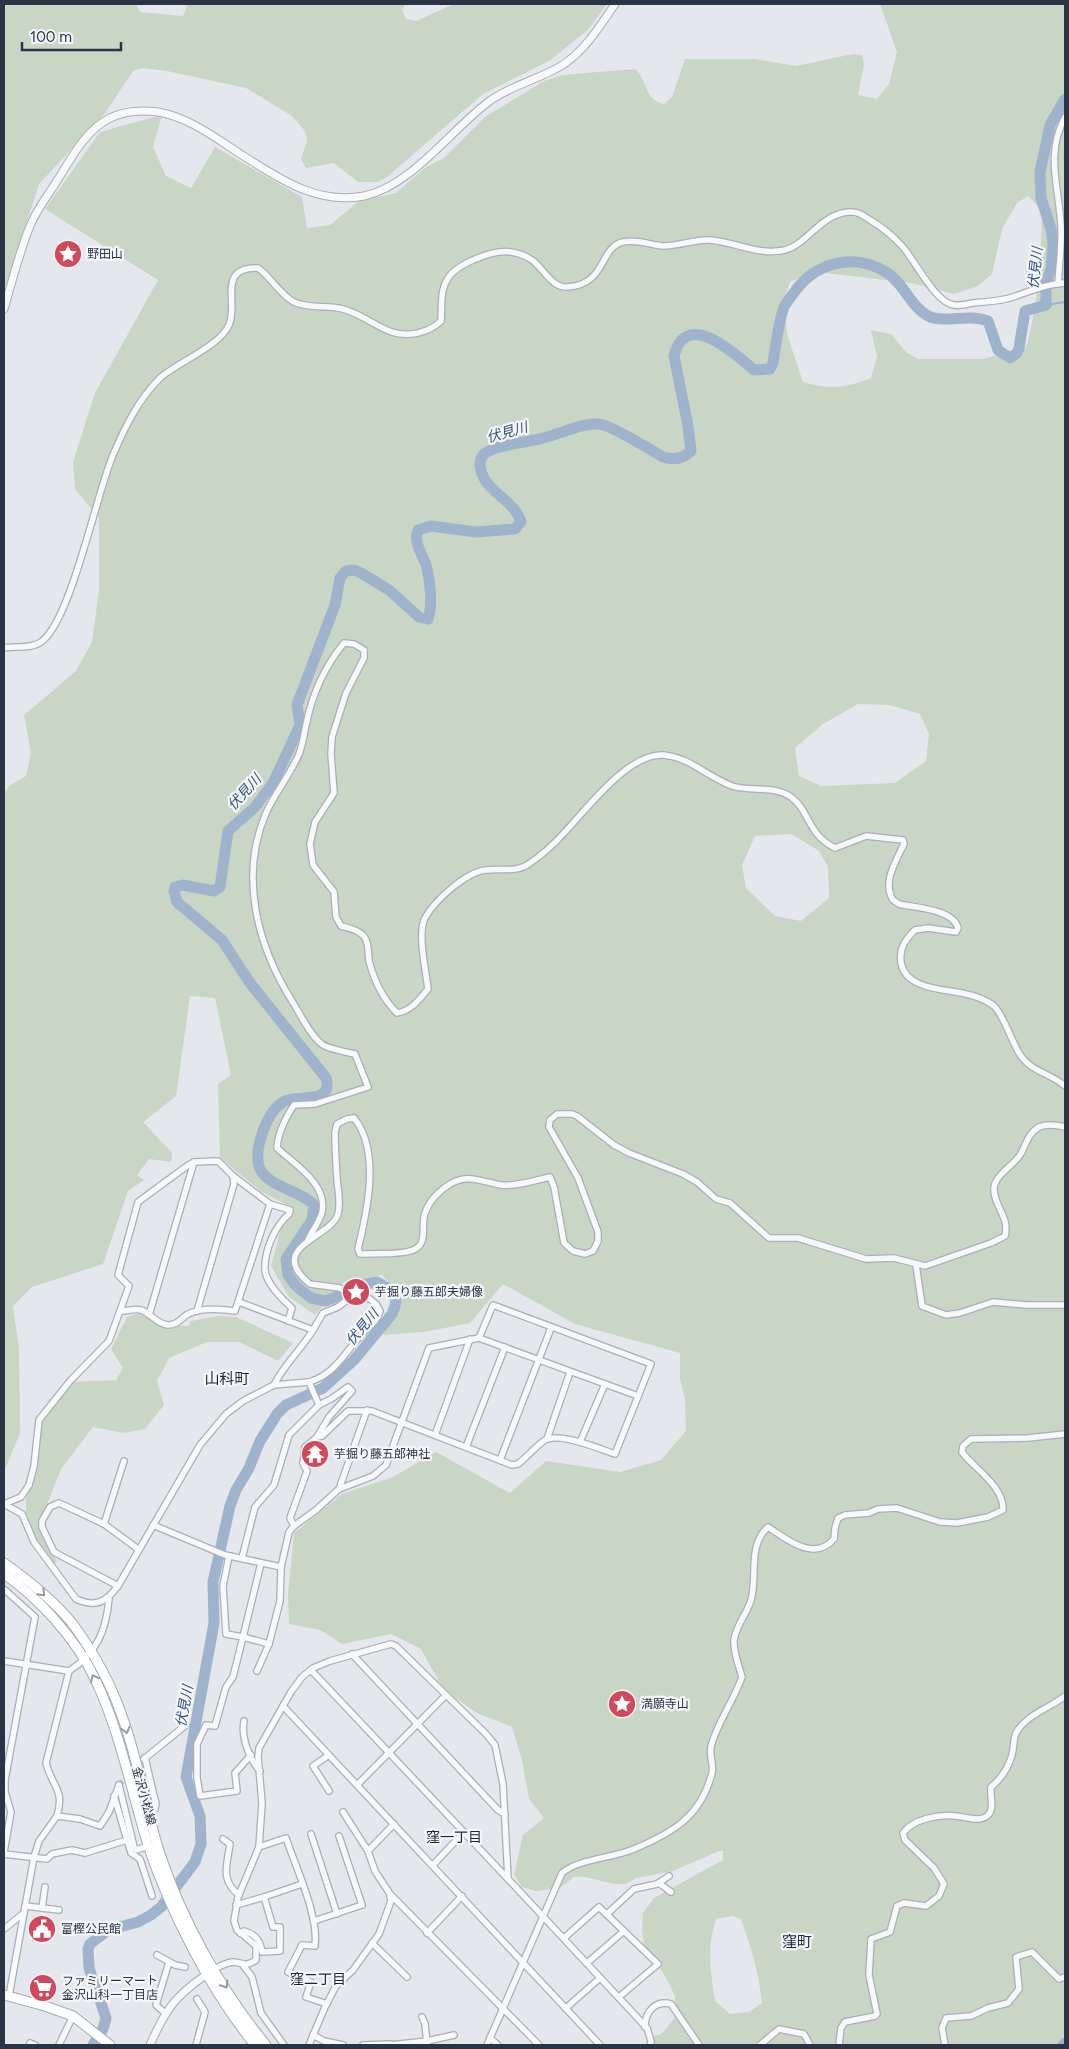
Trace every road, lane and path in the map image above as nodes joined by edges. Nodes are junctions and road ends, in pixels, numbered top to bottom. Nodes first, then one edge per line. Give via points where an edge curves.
1 (614, 4) edge
2 (1065, 117) edge
3 (1065, 283) edge
4 (1058, 284) junction
5 (4, 309) edge
6 (4, 648) edge
7 (1065, 1086) edge
8 (1065, 1127) edge
9 (194, 1162) junction
10 (233, 1176) junction
11 (270, 1204) junction
12 (308, 1240) junction
13 (916, 1266) junction
14 (351, 1295) junction
15 (239, 1302) junction
16 (1065, 1306) edge
17 (121, 1311) junction
18 (196, 1311) junction
19 (149, 1316) junction
20 (288, 1321) junction
21 (551, 1328) junction
22 (313, 1330) junction
23 (478, 1338) junction
24 (470, 1339) junction
25 (505, 1347) junction
26 (538, 1359) junction
27 (570, 1372) junction
28 (309, 1384) junction
29 (605, 1384) junction
30 (274, 1385) junction
31 (638, 1396) junction
32 (318, 1402) junction
33 (368, 1410) junction
34 (402, 1422) junction
35 (1065, 1434) edge
36 (435, 1435) junction
37 (318, 1438) junction
38 (546, 1439) junction
39 (580, 1442) junction
40 (466, 1447) junction
41 (500, 1460) junction
42 (124, 1461) dead end
43 (339, 1489) junction
44 (4, 1504) edge
45 (104, 1524) junction
46 (153, 1525) junction
47 (294, 1526) junction
48 (138, 1549) junction
49 (227, 1555) junction
50 (242, 1558) junction
51 (4, 1563) edge
52 (261, 1563) junction
53 (281, 1567) junction
54 (4, 1574) edge
55 (118, 1586) junction
56 (4, 1595) edge
57 (109, 1598) junction
58 (243, 1637) junction
59 (269, 1644) junction
60 (90, 1652) junction
61 (352, 1654) junction
62 (4, 1661) edge
63 (84, 1661) junction
64 (27, 1665) junction
65 (311, 1670) junction
66 (69, 1671) junction
67 (257, 1671) dead end
68 (446, 1695) junction
69 (1065, 1696) edge
70 (283, 1706) junction
71 (244, 1721) dead end
72 (417, 1724) junction
73 (186, 1725) dead end
74 (389, 1752) junction
75 (329, 1754) junction
76 (251, 1755) junction
77 (260, 1771) junction
78 (357, 1785) junction
79 (329, 1792) dead end
80 (114, 1796) junction
81 (343, 1812) dead end
82 (149, 1813) junction
83 (505, 1814) junction
84 (57, 1816) junction
85 (394, 1824) junction
86 (464, 1832) junction
87 (312, 1834) dead end
88 (339, 1836) dead end
89 (223, 1839) dead end
90 (127, 1840) junction
91 (149, 1846) junction
92 (259, 1847) junction
93 (368, 1851) junction
94 (4, 1853) edge
95 (34, 1857) junction
96 (433, 1866) junction
97 (669, 1876) dead end
98 (508, 1879) junction
99 (659, 1883) junction
100 (302, 1884) junction
101 (45, 1887) dead end
102 (671, 1892) dead end
103 (390, 1894) junction
104 (239, 1895) junction
105 (152, 1896) dead end
106 (462, 1896) junction
107 (264, 1897) junction
108 (174, 1900) junction
109 (236, 1905) junction
110 (25, 1906) junction
111 (42, 1908) junction
112 (59, 1910) dead end
113 (24, 1913) junction
114 (337, 1914) junction
115 (606, 1914) junction
116 (543, 1916) junction
117 (314, 1921) junction
118 (4, 1929) edge
119 (624, 1931) junction
120 (240, 1933) junction
121 (427, 1933) junction
122 (564, 1938) junction
123 (372, 1943) junction
124 (157, 1955) dead end
125 (169, 1962) junction
126 (523, 1962) junction
127 (587, 1963) junction
128 (243, 1966) junction
129 (185, 1967) dead end
130 (210, 1971) junction
131 (407, 1977) dead end
132 (1065, 1977) edge
133 (600, 1978) junction
134 (6, 1996) edge
135 (619, 1997) junction
136 (197, 1999) dead end
137 (326, 2004) junction
138 (566, 2008) junction
139 (503, 2010) junction
140 (165, 2013) junction
141 (73, 2016) junction
142 (422, 2018) dead end
143 (646, 2026) junction
144 (313, 2035) junction
145 (454, 2035) dead end
146 (490, 2038) junction
147 (427, 2043) edge
148 (695, 2043) edge
149 (59, 2045) edge
150 (109, 2045) edge
151 (150, 2045) edge
152 (196, 2045) edge
153 (255, 2045) edge
154 (266, 2045) edge
155 (284, 2045) edge
156 (309, 2045) edge
157 (343, 2045) edge
158 (363, 2045) edge
159 (391, 2045) edge
160 (487, 2045) edge
161 (498, 2045) edge
162 (539, 2045) edge
163 (600, 2045) edge
164 (650, 2045) edge
165 (760, 2045) edge
166 (810, 2045) edge
167 (839, 2045) edge
168 (945, 2045) edge

1 - 5 street via 578,54 491,101 416,167 387,187 364,196 340,198 305,191 191,124 166,114 129,112 109,118 86,137 35,216
2 - 4 street via 1054,146 1053,161 1061,226
3 - 4 street
4 - 6 street via 1008,298 953,305 943,300 910,255 886,230 855,212 845,212 827,220 786,250 756,251 709,240 665,246 622,242 611,250 593,278 586,283 566,287 555,284 533,260 511,252 498,252 456,270 447,279 442,293 441,321 422,332 405,336 394,334 346,310 296,303 258,268 248,267 234,278 230,292 229,326 210,344 161,378 132,414 112,457 55,626 41,642
7 - 12 street via 1021,1057 1000,1014 991,1004 966,994 926,986 909,978 902,969 902,945 915,930 928,928 956,932 958,928 944,913 893,900 888,888 889,876 903,840 866,836 835,848 816,834 791,798 772,790 734,786 664,755 649,756 620,775 566,832 529,864 520,869 477,872 450,891 424,919 421,930 428,989 416,1004 397,1013 386,1002 379,986 366,938 341,926 336,917 334,892 313,865 311,833 321,810 334,793 332,737 346,693 364,658 364,650 344,643 327,666 312,704 299,753 266,813 257,844 253,881 253,900 260,930 285,989 324,1046 355,1054 368,1087 315,1104 294,1106 277,1140 277,1148 304,1172 321,1193 322,1211
8 - 13 street via 1056,1125 1035,1130 1020,1155 996,1182 996,1198 1007,1228 1005,1236 940,1262
9 - 10 street via 218,1161
9 - 17 street via 138,1202 118,1275 129,1286
9 - 19 street
10 - 11 street
10 - 18 street via 234,1184
11 - 15 street
11 - 20 street via 290,1210 280,1221 270,1242 265,1271 276,1293 292,1308
12 - 13 street via 337,1216 335,1132 342,1120 354,1118 363,1130 368,1148 368,1208 358,1249 360,1254 410,1252 419,1247 423,1243 425,1214 434,1197 464,1178 502,1185 550,1176 564,1243 574,1251 585,1254 593,1251 598,1241 597,1227 578,1178 549,1127 550,1120 557,1114 566,1113 577,1116 629,1153 697,1182 716,1199 739,1209 769,1238 798,1238 866,1259 894,1258
12 - 14 street via 298,1251 297,1270 310,1284 340,1288
13 - 16 street via 922,1306 946,1315 993,1302
14 - 22 street via 338,1307 323,1313
14 - 28 street via 376,1304 380,1311 378,1319 332,1370
15 - 18 street via 235,1311
15 - 20 street
17 - 19 street via 141,1310
17 - 44 street via 109,1341 70,1381 39,1420 29,1485 21,1497
18 - 19 street via 170,1325
20 - 22 street
21 - 23 street via 492,1305
21 - 26 street
21 - 31 street via 651,1364
22 - 30 street via 284,1366
23 - 24 street
23 - 25 street
24 - 34 street via 430,1348
24 - 36 street
25 - 26 street
25 - 40 street
26 - 27 street
26 - 41 street
27 - 29 street
27 - 38 street
28 - 30 street
28 - 32 street
29 - 31 street
29 - 39 street
30 - 46 street via 234,1407 200,1444
31 - 39 street via 615,1454
32 - 37 street via 331,1399 348,1387 352,1391 329,1417
32 - 50 street via 289,1434 274,1485 255,1507
33 - 34 street
33 - 37 street via 348,1411
33 - 43 street
34 - 36 street
34 - 43 street via 386,1465 373,1476
35 - 116 street via 971,1439 963,1446 962,1452 1003,1500 1003,1510 988,1517 957,1523 940,1522 892,1508 844,1515 838,1518 834,1539 828,1546 814,1550 799,1547 768,1527 762,1532 756,1547 755,1587 751,1603 734,1640 742,1677 711,1746 712,1772 706,1790 677,1828 623,1854 568,1868 558,1880
36 - 40 street
37 - 47 street via 306,1447 303,1463 307,1471 290,1518
38 - 39 street
38 - 41 street via 518,1464 512,1466
40 - 41 street
42 - 45 street
43 - 47 street
44 - 57 street via 22,1514 34,1542 76,1598 97,1603
45 - 48 street
45 - 55 street via 59,1503 50,1506 42,1527 54,1552
46 - 48 street
46 - 49 street
47 - 53 street via 289,1532
48 - 55 street
49 - 50 street
49 - 58 street via 224,1586 226,1634
50 - 52 street
51 -> 60 main road, 金沢小松線 via 30,1582 71,1623
52 - 53 street
52 - 58 street
53 - 59 street via 280,1602
54 - 63 main road, 金沢小松線 via 58,1623
55 - 57 street
56 - 64 street via 5,1590 35,1617
57 - 60 street via 107,1618
58 - 59 street
58 - 76 street via 215,1726 206,1725 197,1744 196,1778 200,1796 237,1791 235,1773
59 - 67 street
60 - 63 street
60 -> 82 main road, 金沢小松線 via 122,1716
61 - 65 street
61 - 68 street via 383,1644 396,1646
61 - 72 street
62 - 64 street
63 - 66 street
91 -> 63 main road, 金沢小松線 via 116,1734 95,1678
64 - 66 street
64 - 94 street via 5,1780 11,1812
65 - 70 street via 302,1677
65 - 74 street
66 - 84 street via 46,1763 58,1788 61,1803
68 - 72 street
68 - 83 street via 495,1745
69 - 167 street via 1037,1712 1017,1731 1003,1777 991,1787 991,1810 987,1816 980,1819 955,1816 929,1818 908,1826 903,1833 904,1840 934,1868 944,1884 939,1896 926,1906 904,1903 897,1906 890,1932 871,1939 869,1975 877,2014 845,2022
70 - 75 street
70 - 77 street via 259,1748
71 - 76 street via 242,1731
72 - 74 street
72 - 83 street
73 - 82 street via 144,1760 156,1804
74 - 78 street
74 - 86 street
75 - 78 street
75 - 79 street via 313,1766
76 - 77 street
77 - 92 street
78 - 85 street
80 - 84 street via 100,1826
80 - 90 street
80 - 91 street via 118,1786 136,1850
81 - 93 street
82 - 108 main road, 金沢小松線 via 159,1851 172,1882
83 - 98 street
84 - 95 street via 39,1841
85 - 93 street
85 - 96 street
86 - 96 street
86 - 98 street
87 - 114 street
88 - 114 street via 362,1906
89 - 104 street via 230,1844 225,1875 230,1889
90 - 95 street via 85,1853 72,1850 47,1858
90 - 105 street via 131,1853 140,1859
91 - 108 main road, 金沢小松線 via 165,1890
92 - 100 street via 286,1838
92 - 104 street
93 - 103 street via 374,1872
94 - 95 street
95 - 110 street
96 - 106 street
97 - 99 street
98 - 116 street
99 - 102 street
99 - 115 street via 634,1889
100 - 107 street
100 - 117 street
101 - 111 street
103 - 121 street
103 - 123 street via 388,1913
104 - 109 street
106 - 121 street
106 - 126 street
107 - 109 street
107 - 120 street via 273,1927 280,1927 280,1951 262,1952 258,1939 252,1933
108 - 130 main road, 金沢小松線
109 - 120 street via 234,1921
110 - 111 street
110 - 113 street
111 - 112 street
113 - 118 street
113 - 134 street
114 - 117 street
115 - 119 street
115 - 122 street via 599,1906
116 - 122 street
116 - 126 street
117 - 137 street via 314,1946 302,1945 288,1972 311,1982 306,1997
119 - 127 street
119 - 135 street via 658,1964
120 - 128 street via 256,1946 257,1952 256,1960
121 - 139 street
122 - 127 street
123 - 131 street
123 - 137 street via 353,1970 336,1986
124 - 125 street
125 - 129 street
125 - 140 street via 156,2005
126 - 138 street
126 - 139 street
127 - 133 street
128 - 130 street via 233,1962
128 - 155 street via 252,1978 261,2013
130 - 140 street via 186,1988
130 - 153 main road, 金沢小松線 via 220,1998
130 -> 154 main road, 金沢小松線
132 - 168 street via 1059,1979 1032,1952 1016,1957 1019,1990 1008,2003 971,2016 946,2018 942,2028
133 - 135 street
133 - 138 street
134 - 141 main road
135 - 143 street
136 - 152 street via 205,2012
137 - 144 street
138 - 163 street
139 - 146 street
139 - 162 street
140 - 151 street
141 - 149 street
141 - 150 main road
142 - 147 street
143 - 148 street via 649,2010 656,2004 671,2004
143 - 164 street
144 - 156 street
144 - 157 street
145 - 147 street
146 - 160 street
146 - 161 street
147 - 159 street
158 - 159 street
165 - 166 street via 779,2029 804,2034

